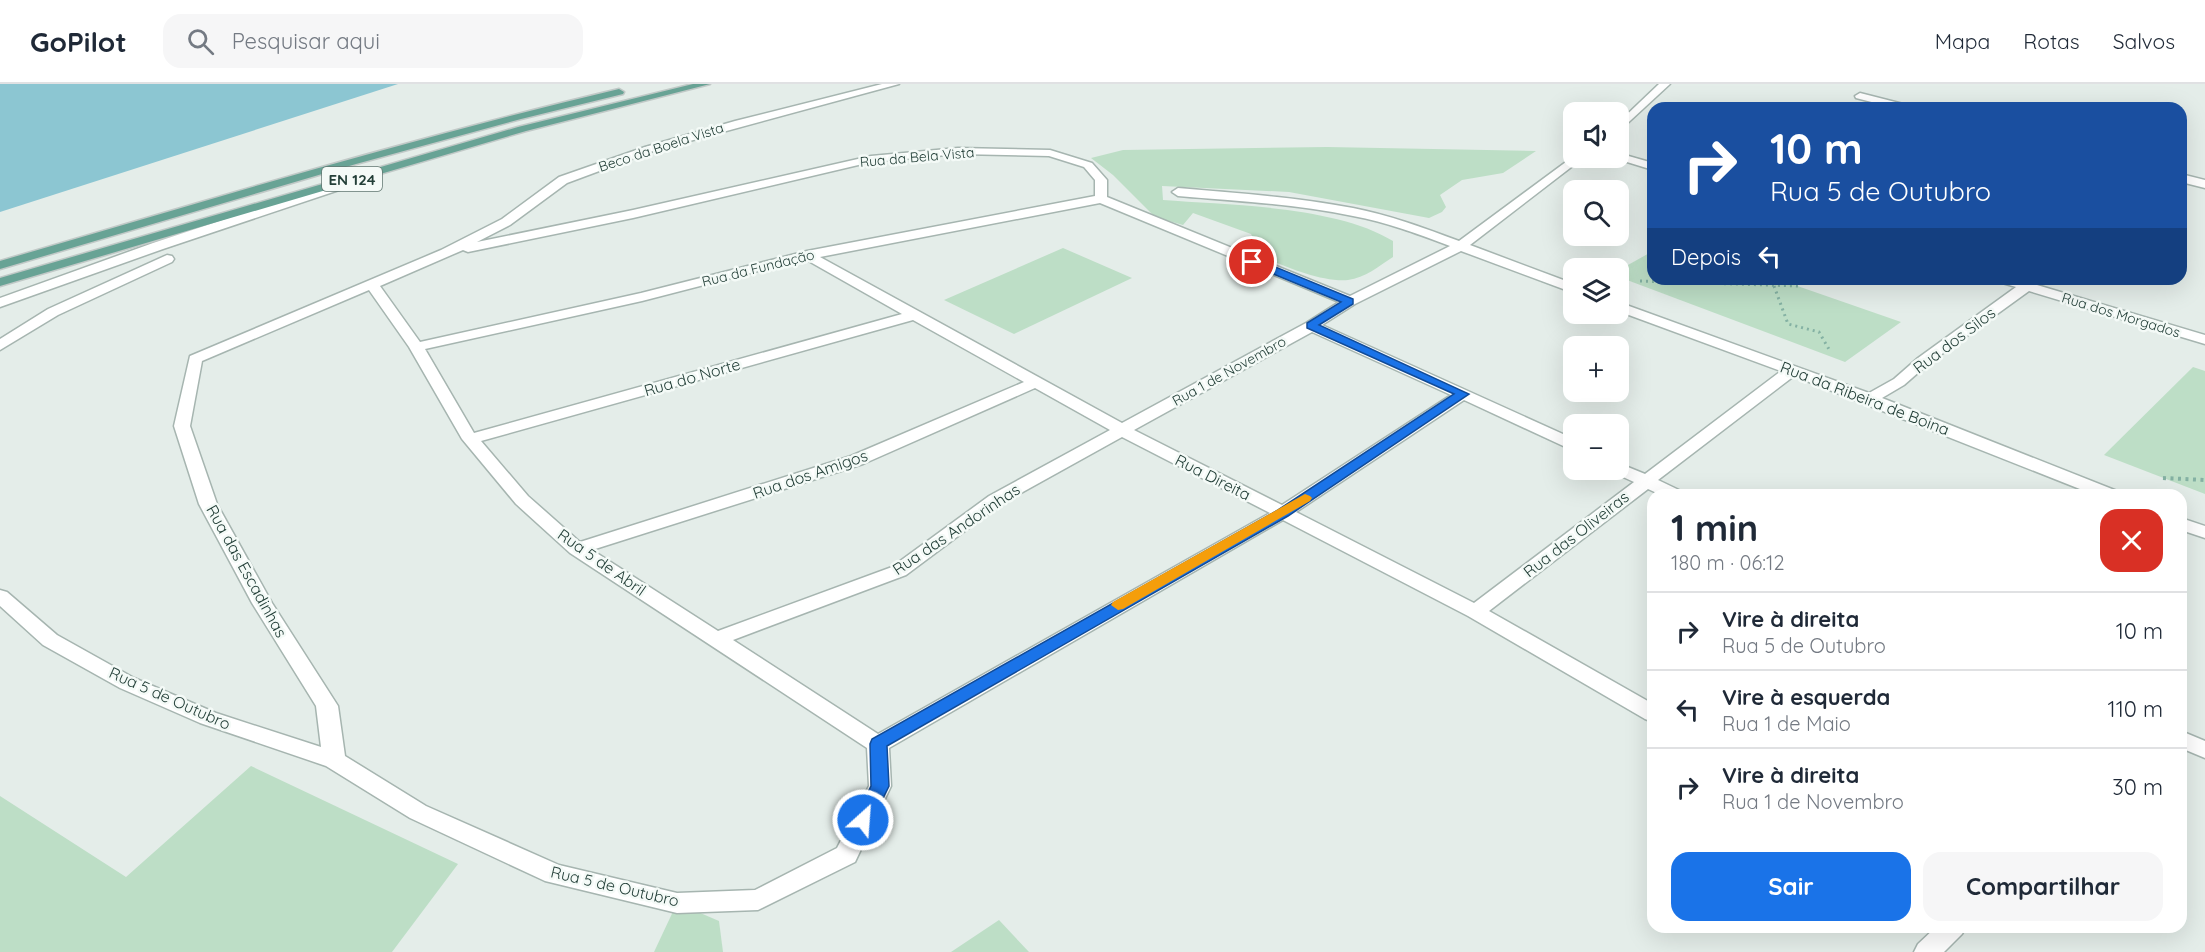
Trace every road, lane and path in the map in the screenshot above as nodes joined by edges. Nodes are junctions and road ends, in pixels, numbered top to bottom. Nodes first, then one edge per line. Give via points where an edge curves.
1 (705, 84) edge
2 (894, 84) edge
3 (1665, 84) edge
4 (628, 89) dead end
5 (1860, 96) dead end
6 (1884, 102) edge
7 (1629, 118) edge
8 (1629, 159) edge
9 (415, 160) junction
10 (1647, 165) edge
11 (1564, 168) edge
12 (2187, 180) edge
13 (2205, 184) edge
14 (1178, 192) dead end
15 (1101, 199) junction
16 (1459, 246) junction
17 (446, 253) junction
18 (807, 255) junction
19 (167, 259) dead end
20 (0, 265) edge
21 (1639, 281) dead end
22 (1647, 281) edge
23 (0, 282) edge
24 (372, 284) junction
25 (1563, 285) edge
26 (1746, 285) edge
27 (2028, 285) edge
28 (2037, 285) edge
29 (1773, 286) junction
30 (1798, 286) dead end
31 (1350, 301) junction
32 (0, 303) edge
33 (1629, 310) edge
34 (914, 315) junction
35 (1311, 326) junction
36 (2205, 340) edge
37 (0, 346) edge
38 (416, 347) junction
39 (1833, 357) dead end
40 (1792, 370) junction
41 (1036, 381) junction
42 (1463, 394) junction
43 (1870, 399) junction
44 (1122, 430) junction
45 (470, 440) junction
46 (1563, 441) edge
47 (1629, 473) edge
48 (2163, 478) dead end
49 (1645, 480) junction
50 (2205, 480) edge
51 (1663, 489) edge
52 (2096, 489) edge
53 (1283, 513) junction
54 (2187, 526) edge
55 (2205, 533) edge
56 (577, 549) junction
57 (0, 596) edge
58 (1475, 612) junction
59 (717, 639) junction
60 (1647, 711) edge
61 (2187, 742) edge
62 (878, 744) junction
63 (2205, 750) edge
64 (334, 760) junction
65 (1947, 933) edge
66 (1927, 952) edge

1 - 9 main road, EN 124
2 - 17 street, Beco da Boela Vista via 671,142 563,180 506,222
3 - 7 street
4 - 20 main road, EN 124 via 352,162
5 - 6 street
8 - 10 street
9 - 23 main road, EN 124
9 - 32 street
11 - 16 street, Rua 1 de Novembro
12 - 13 street
14 - 16 street via 1269,199 1354,212 1405,225
15 - 17 street, Rua da Bela Vista via 1101,180 1088,165 1050,153 958,151 871,159
15 - 18 street, Rua da Fundação
15 - 31 street via 1170,231
16 - 25 street
16 - 31 street, Rua 1 de Novembro
17 - 24 street, Rua das Escadinhas
18 - 34 street, Rua Direita
18 - 38 street, Rua da Fundação via 642,297
19 - 37 street via 53,312
21 - 22 path
24 - 38 street, Rua 5 de Abril
24 - 64 street, Rua das Escadinhas via 195,359 182,426 208,504 262,603 327,706
26 - 29 path
27 - 43 street, Rua dos Silos via 1899,382
28 - 36 street, Rua dos Morgados
29 - 30 path
29 - 39 path via 1788,324 1819,332
31 - 35 street, Rua 1 de Novembro
33 - 40 street, Rua da Ribeira de Boina
34 - 41 street, Rua Direita
34 - 45 street, Rua do Norte
35 - 42 street
35 - 44 street, Rua 1 de Novembro
38 - 45 street, Rua 5 de Abril
40 - 43 street, Rua da Ribeira de Boina
40 - 49 street, Rua das Oliveiras
41 - 44 street, Rua Direita
41 - 56 street, Rua dos Amigos via 857,460
42 - 46 street
42 - 53 street
43 - 52 street, Rua da Ribeira de Boina
44 - 53 street, Rua Direita
44 - 59 street, Rua das Andorinhas via 995,500 899,571
45 - 56 street, Rua 5 de Abril via 522,500
47 - 49 street
48 - 50 path
49 - 51 street
49 - 58 street, Rua das Oliveiras
53 - 58 street, Rua Direita
53 - 62 street
54 - 55 street
56 - 59 street, Rua 5 de Abril
57 - 64 street, Rua 5 de Outubro via 50,640 127,683 208,718
58 - 60 street, Rua Direita
59 - 62 street, Rua 5 de Abril
61 - 63 street
62 - 64 street, Rua 5 de Outubro via 880,786 846,855 758,900 688,903 554,874 418,812
65 - 66 street

